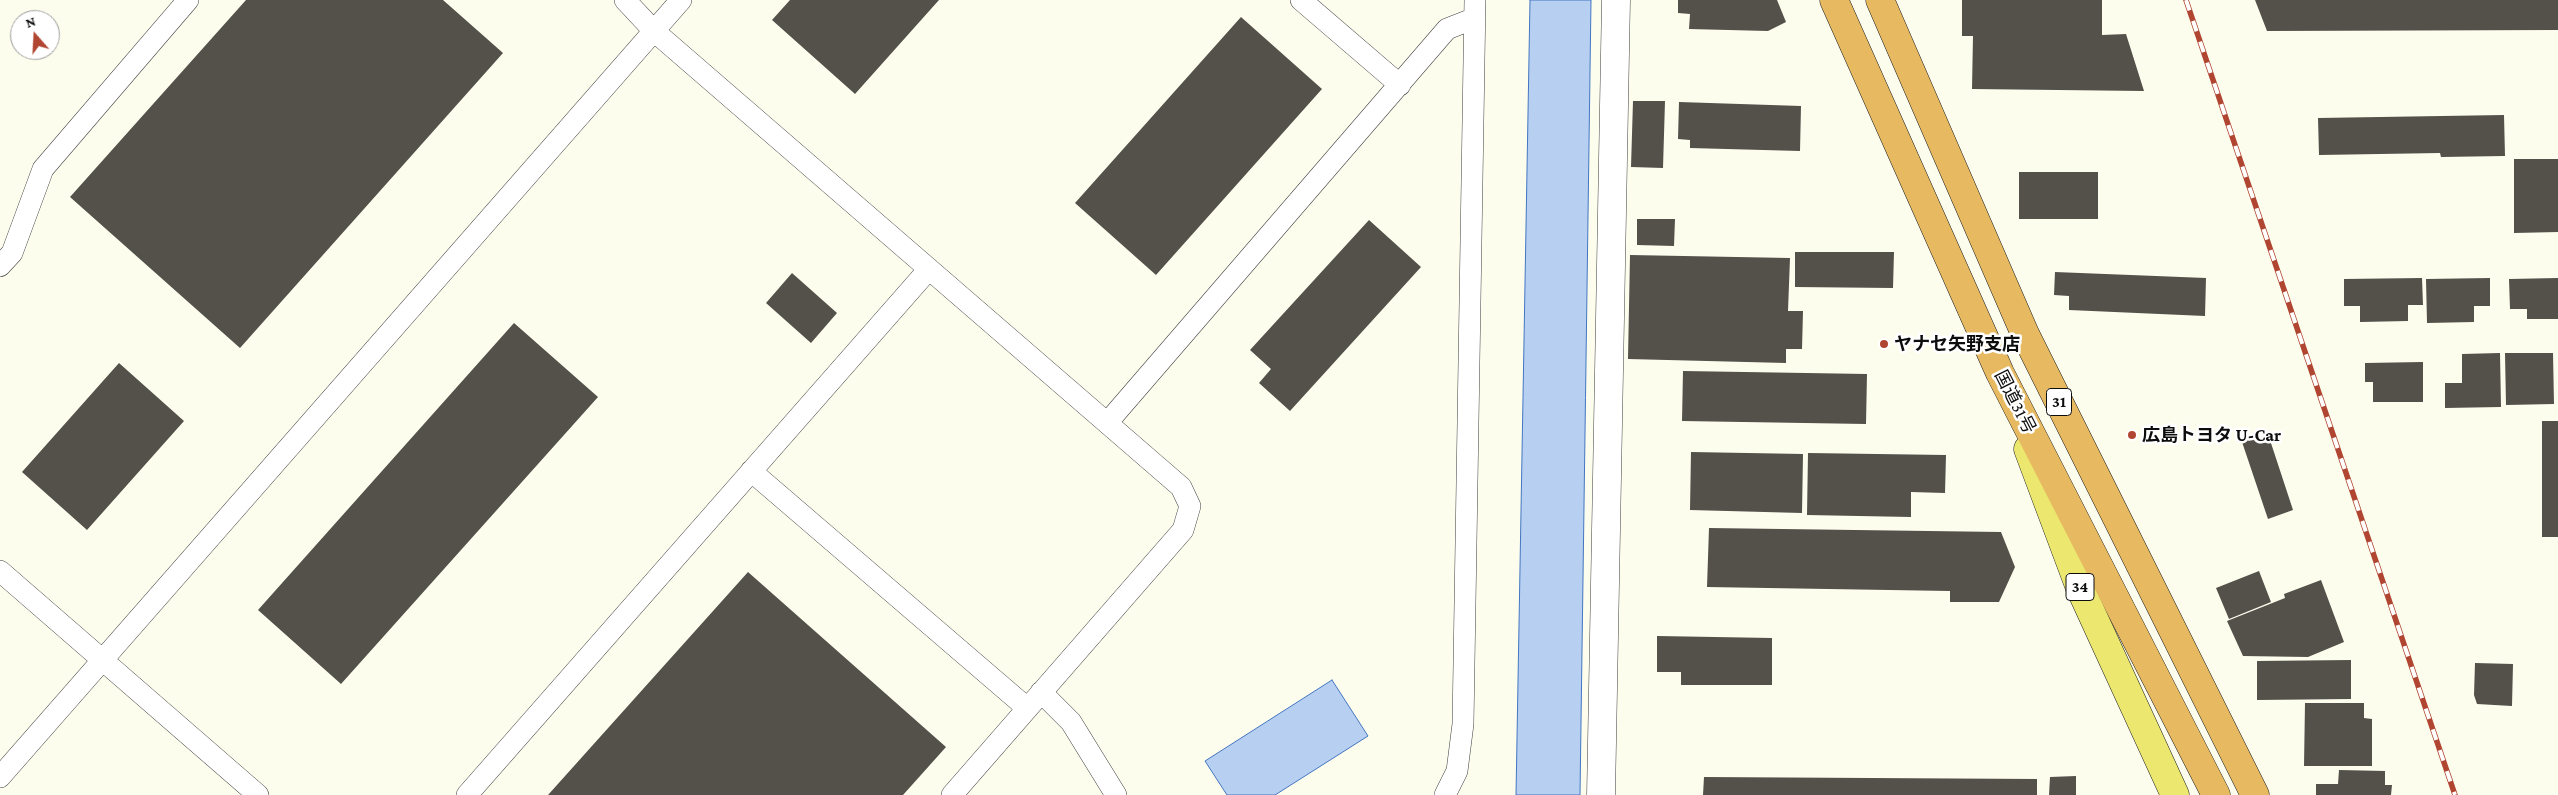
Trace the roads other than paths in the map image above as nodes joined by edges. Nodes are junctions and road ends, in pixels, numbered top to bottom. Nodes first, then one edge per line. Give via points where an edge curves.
1 (625, 0) edge
2 (681, 0) edge
3 (1301, 0) edge
4 (1616, 0) edge
5 (1834, 0) edge
6 (1880, 0) edge
7 (180, 3) edge
8 (1475, 9) edge
9 (654, 31) junction
10 (1400, 85) junction
11 (0, 266) edge
12 (929, 269) junction
13 (2000, 373) junction
14 (1106, 423) junction
15 (751, 471) junction
16 (0, 571) edge
17 (102, 660) junction
18 (1034, 700) junction
19 (0, 777) edge
20 (258, 795) edge
21 (467, 795) edge
22 (952, 795) edge
23 (1116, 795) edge
24 (1445, 795) edge
25 (1601, 795) edge
26 (2175, 795) edge
27 (2216, 795) edge
28 (2255, 795) edge

1 - 9 lane
2 - 9 lane
3 - 10 lane
4 - 25 street
5 - 13 highway, 国道31号 / 31
6 - 28 highway, 31 via 2025,334
7 - 11 lane via 44,169 12,253
8 - 10 lane via 1447,29
8 - 24 lane via 1463,724 1457,771
9 - 12 lane
9 - 17 lane
10 - 14 lane
12 - 14 lane
12 - 15 lane
13 - 26 main road, 34 via 2080,588
13 - 27 highway, 国道31号 / 31
14 - 18 lane via 1181,487 1190,506 1183,530
15 - 18 lane
15 - 21 lane
16 - 17 lane
17 - 19 lane
17 - 20 lane
18 - 22 lane
18 - 23 lane via 1071,722

